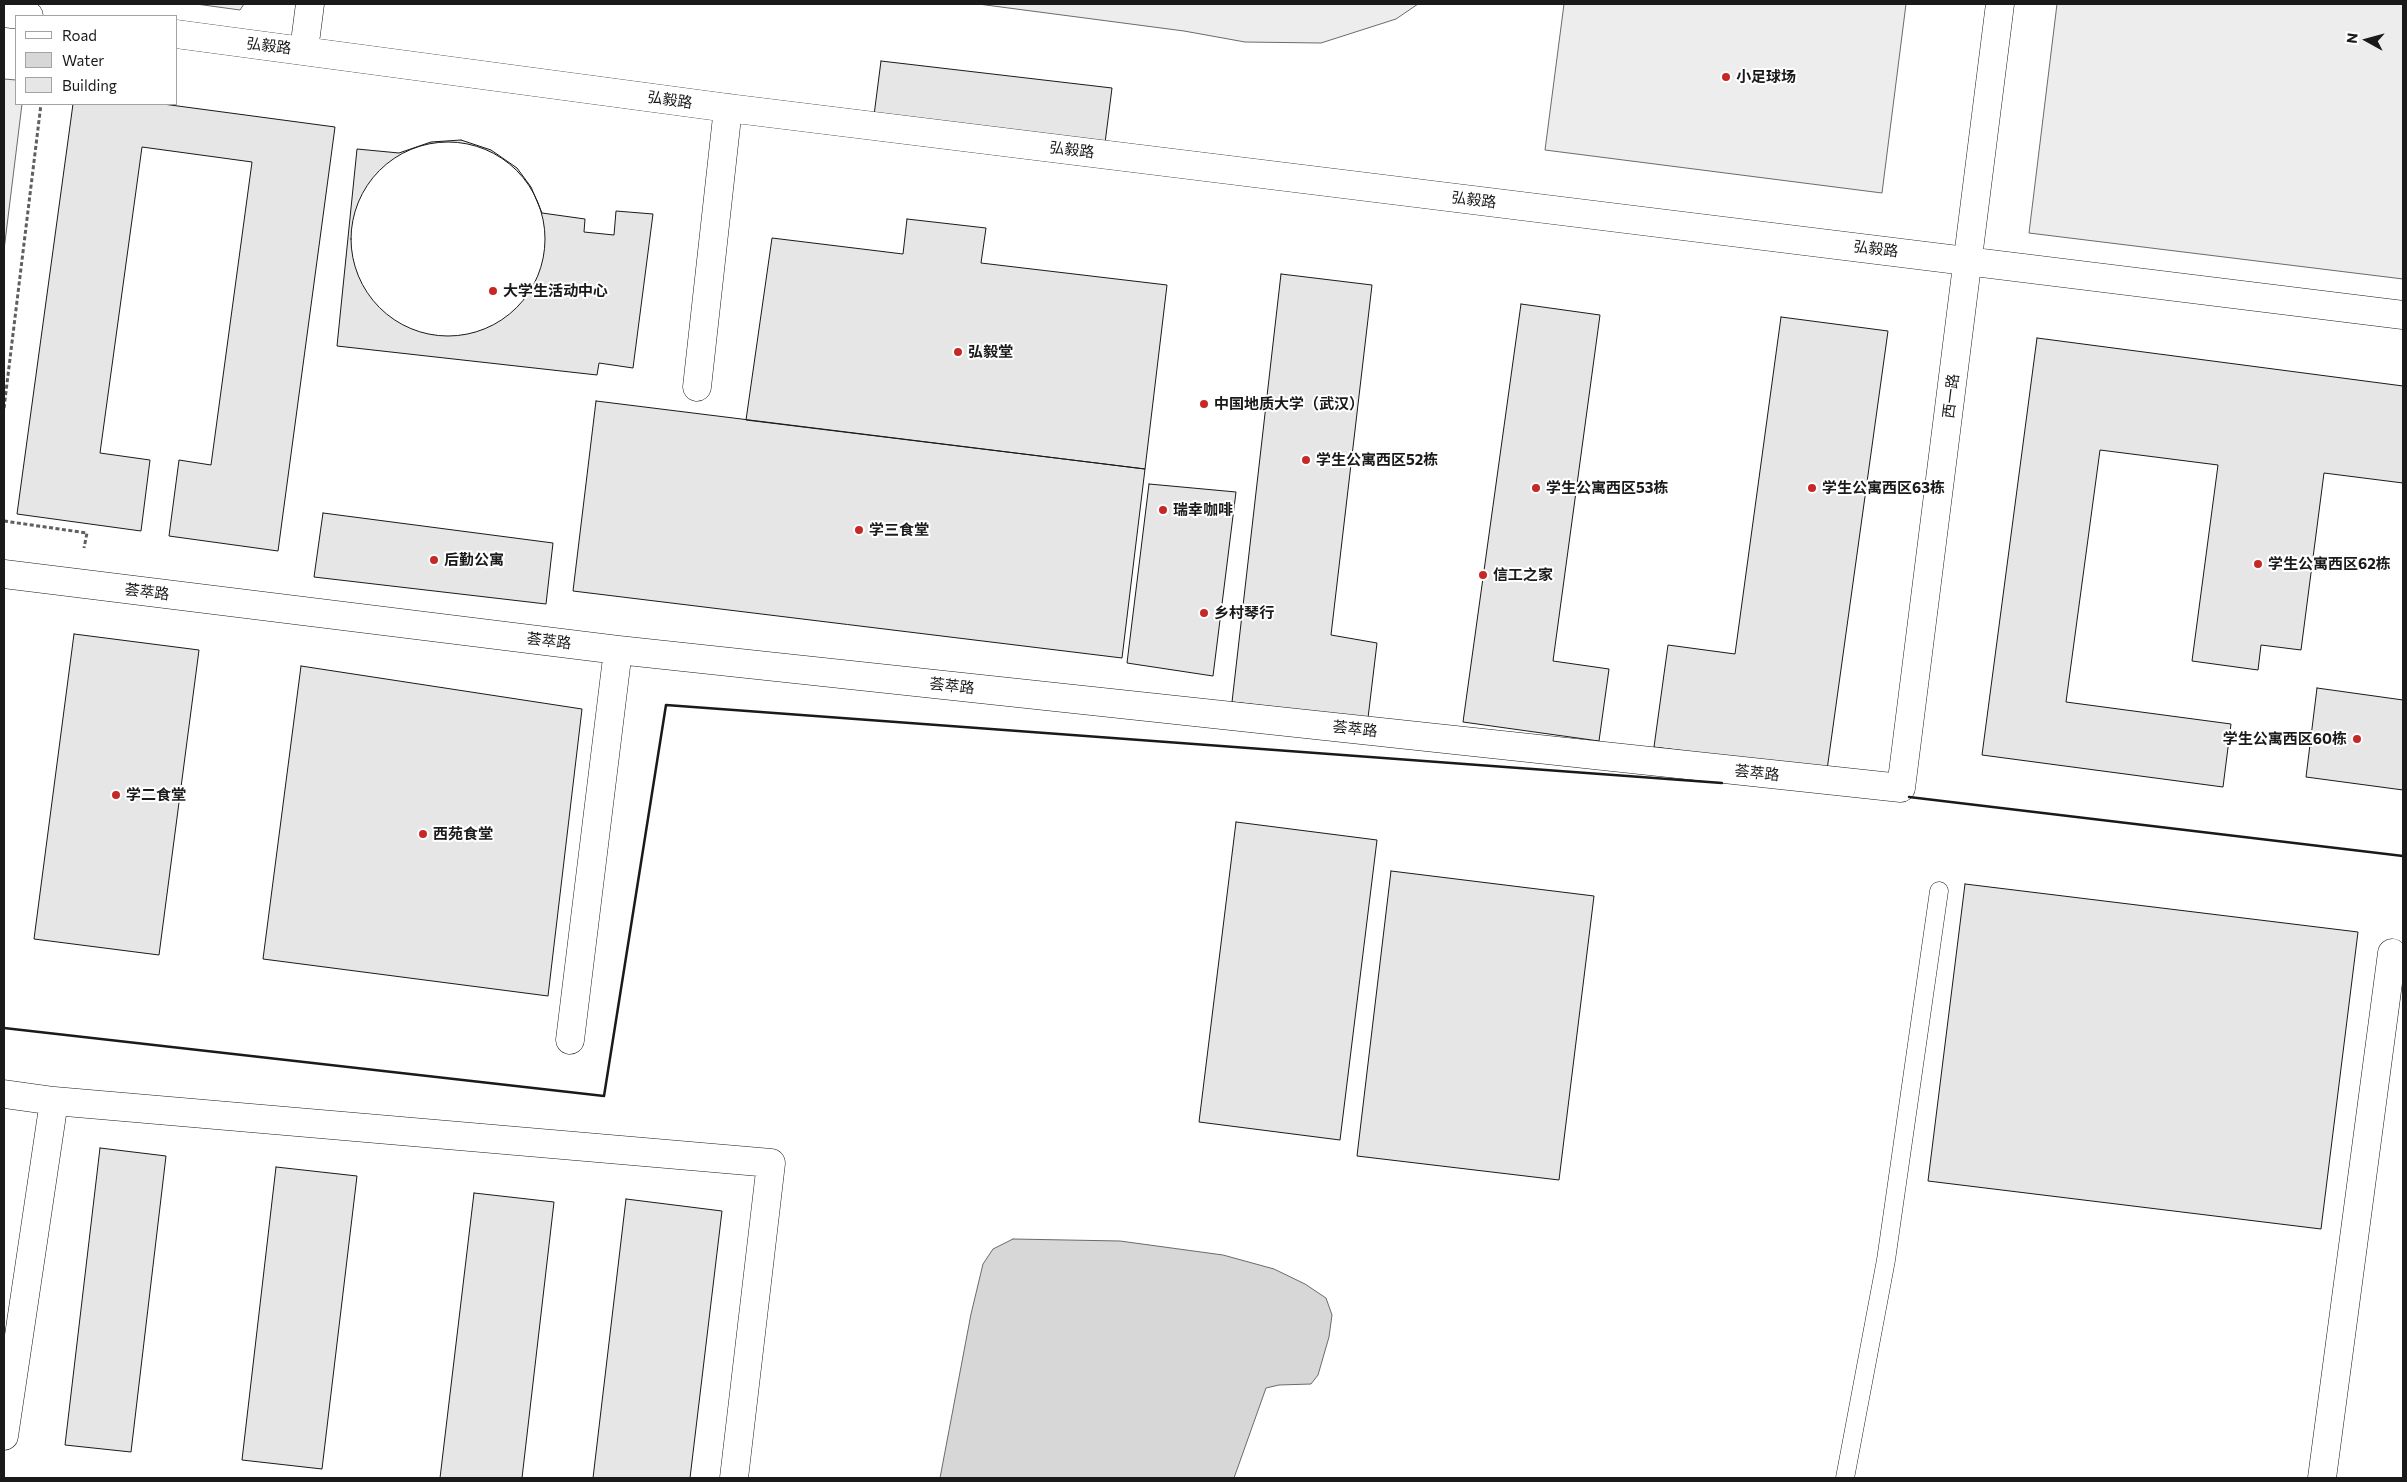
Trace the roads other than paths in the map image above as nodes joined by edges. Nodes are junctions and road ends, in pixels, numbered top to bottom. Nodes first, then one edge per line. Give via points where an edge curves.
1 (310, 4) edge
2 (2000, 4) edge
3 (4, 13) edge
4 (21, 15) edge
5 (178, 34) edge
6 (304, 50) junction
7 (728, 108) junction
8 (1968, 260) junction
9 (2403, 315) edge
10 (698, 388) dead end
11 (4, 574) edge
12 (618, 650) junction
13 (1901, 788) joint
14 (1939, 891) dead end
15 (2392, 954) dead end
16 (570, 1040) dead end
17 (4, 1094) edge
18 (54, 1101) junction
19 (4, 1436) edge
20 (734, 1478) edge
21 (1845, 1478) edge
22 (2322, 1478) edge

1 - 6 street
2 - 8 street, 西一路
3 - 4 street
5 - 6 street, 弘毅路
6 - 7 street, 弘毅路
7 - 8 street, 弘毅路
7 - 10 street
8 - 9 street, 弘毅路
8 - 13 street, 西一路
11 - 12 street, 荟萃路
12 - 13 street, 荟萃路
12 - 16 street
14 - 21 lane via 1886,1260
15 - 22 street
17 - 18 street
18 - 19 street
18 - 20 street via 771,1163

